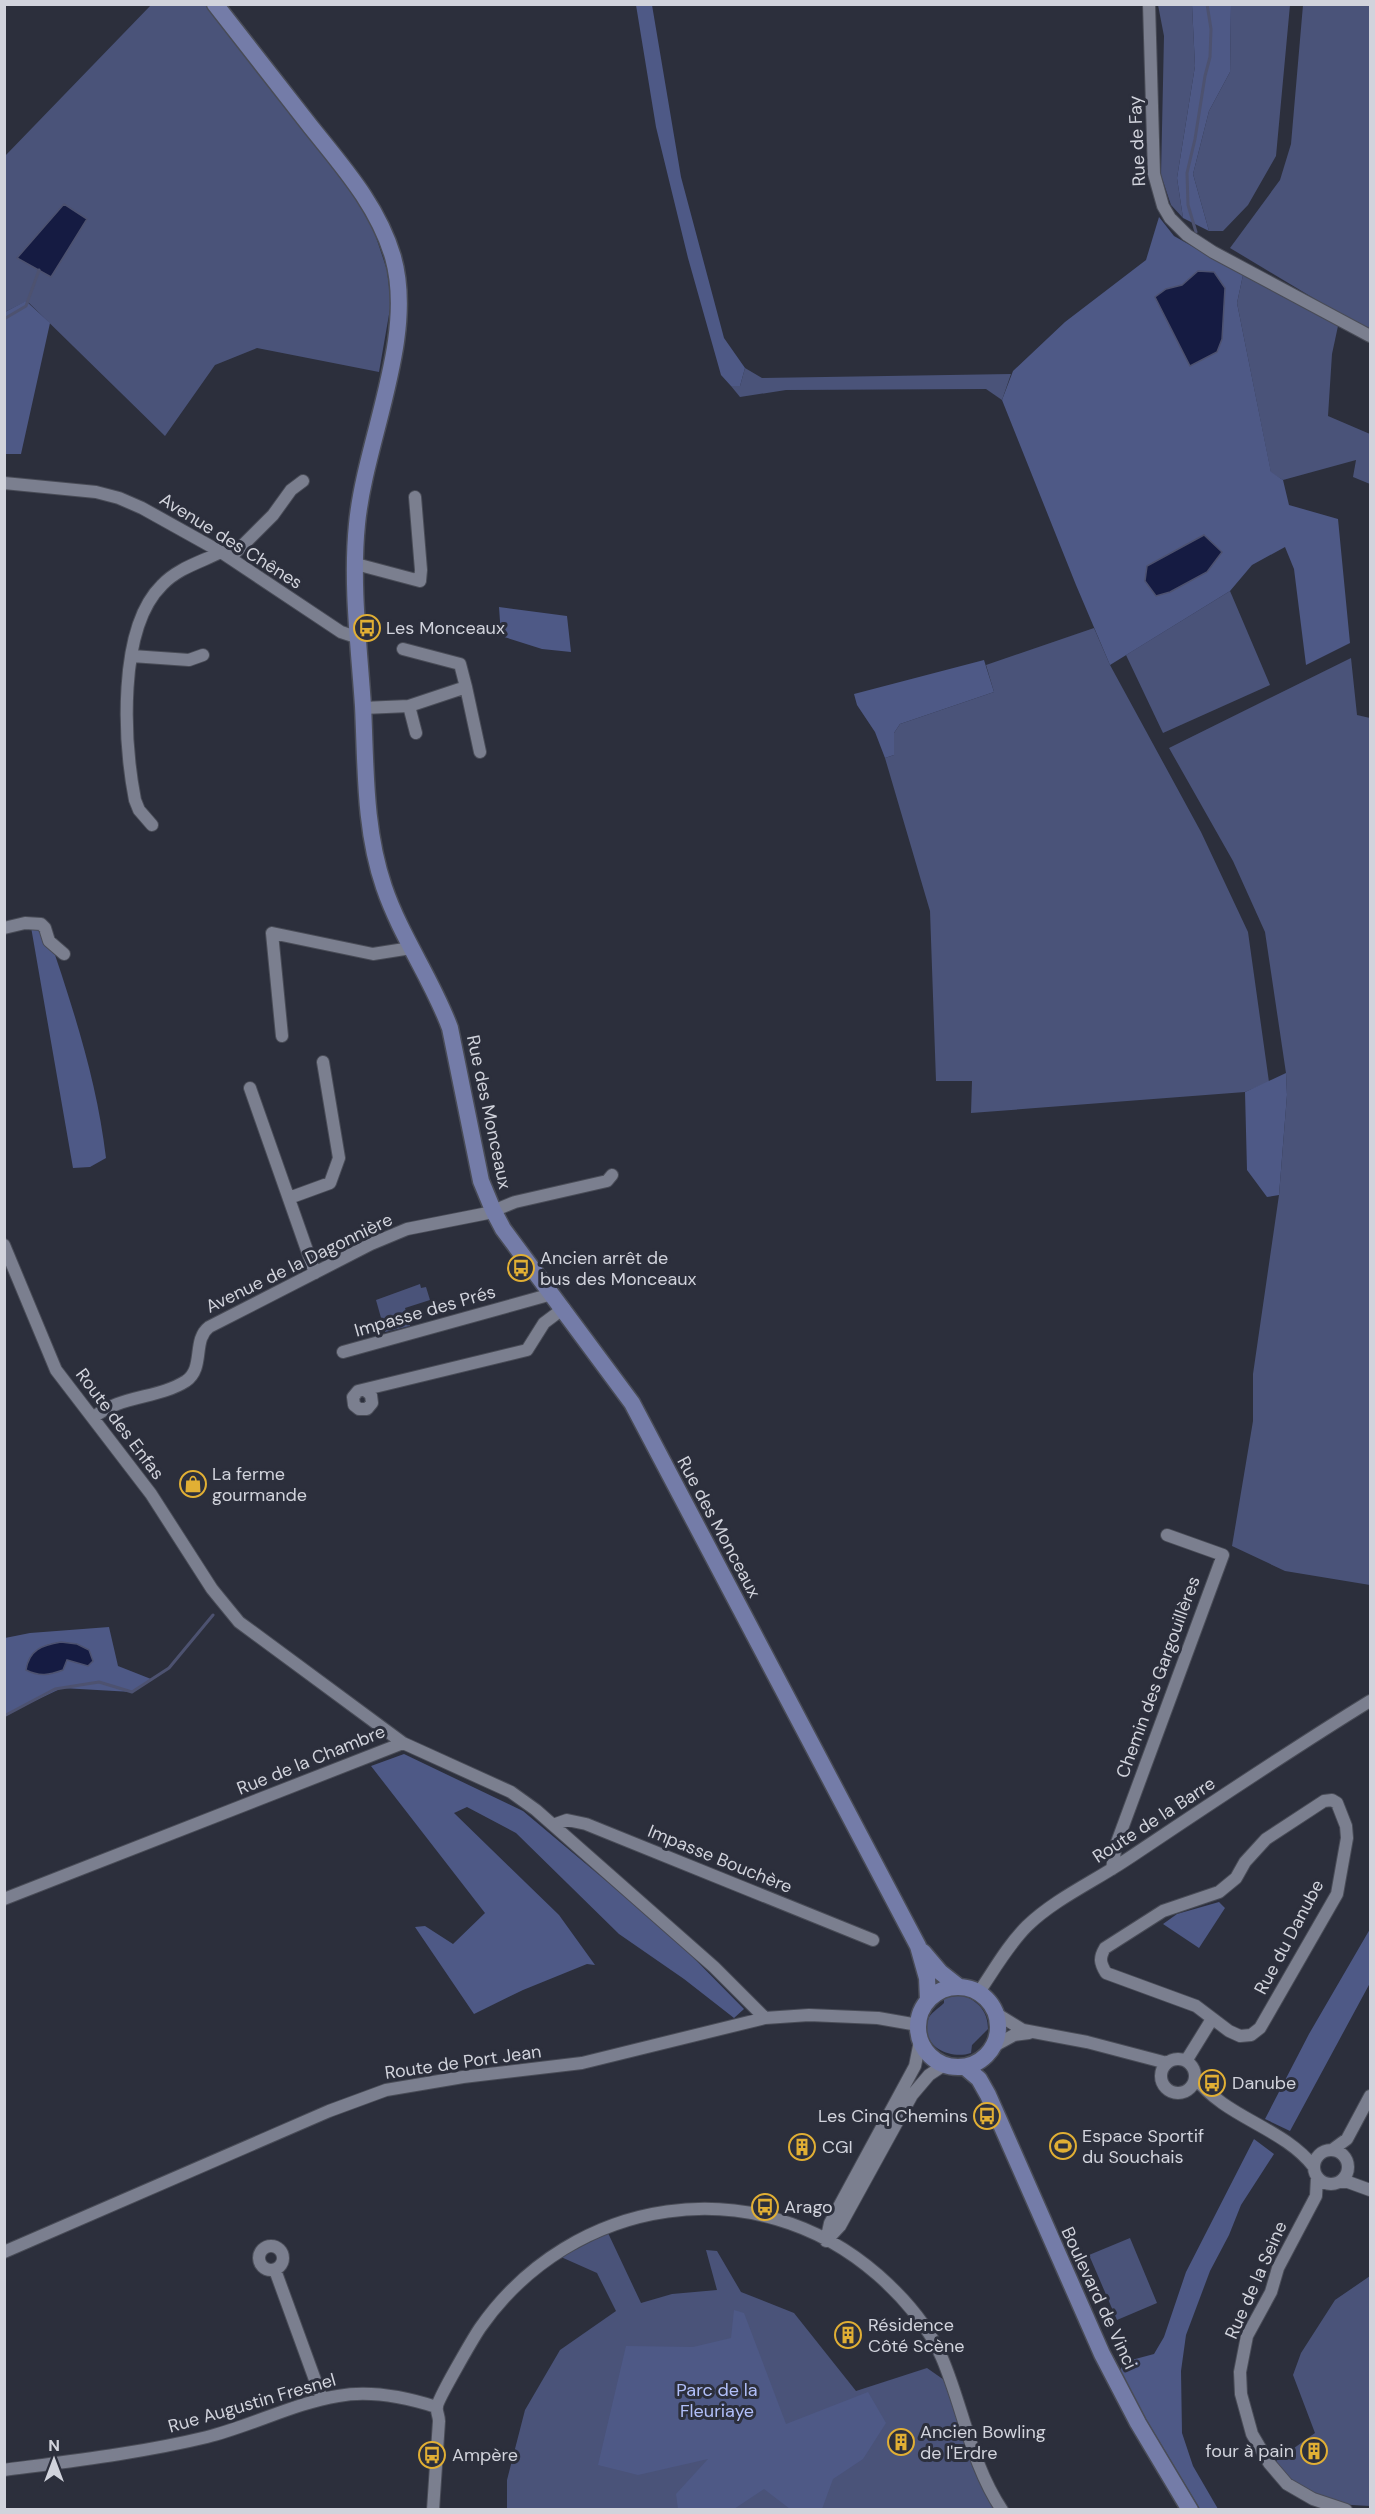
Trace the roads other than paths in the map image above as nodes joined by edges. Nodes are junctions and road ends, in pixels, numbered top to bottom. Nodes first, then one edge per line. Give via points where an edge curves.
1 (215, 4) edge
2 (1149, 4) edge
3 (1371, 336) edge
4 (303, 481) dead end
5 (4, 483) edge
6 (415, 497) dead end
7 (225, 555) junction
8 (356, 564) junction
9 (359, 639) junction
10 (403, 649) dead end
11 (203, 655) dead end
12 (132, 656) junction
13 (466, 687) junction
14 (409, 706) junction
15 (363, 708) junction
16 (416, 733) dead end
17 (480, 752) dead end
18 (152, 825) dead end
19 (4, 928) edge
20 (411, 948) junction
21 (64, 954) dead end
22 (282, 1036) dead end
23 (323, 1062) dead end
24 (250, 1088) dead end
25 (612, 1175) dead end
26 (289, 1198) junction
27 (492, 1210) junction
28 (4, 1245) edge
29 (315, 1273) junction
30 (552, 1294) junction
31 (564, 1308) junction
32 (344, 1352) dead end
33 (365, 1390) dead end
34 (93, 1418) junction
35 (1167, 1534) dead end
36 (1371, 1701) edge
37 (403, 1743) junction
38 (553, 1825) junction
39 (1112, 1869) junction
40 (4, 1899) edge
41 (873, 1940) dead end
42 (918, 1946) junction
43 (959, 1987) junction
44 (979, 1992) junction
45 (928, 2000) junction
46 (997, 2014) junction
47 (765, 2018) junction
48 (1212, 2019) junction
49 (919, 2033) junction
50 (1036, 2033) junction
51 (990, 2052) junction
52 (1137, 2056) junction
53 (1186, 2061) junction
54 (1167, 2063) junction
55 (944, 2065) junction
56 (965, 2067) junction
57 (1161, 2077) junction
58 (1195, 2077) junction
59 (1187, 2091) junction
60 (988, 2095) junction
61 (1371, 2096) edge
62 (1216, 2099) junction
63 (1365, 2118) edge
64 (1347, 2139) junction
65 (1287, 2143) junction
66 (1332, 2150) junction
67 (1319, 2154) junction
68 (1347, 2163) junction
69 (1316, 2172) junction
70 (1334, 2183) junction
71 (1371, 2185) edge
72 (1371, 2190) edge
73 (1316, 2196) junction
74 (826, 2241) junction
75 (4, 2252) edge
76 (275, 2270) dead end
77 (322, 2399) junction
78 (436, 2407) junction
79 (4, 2470) edge
80 (433, 2510) edge
81 (1002, 2510) edge
82 (1190, 2510) edge
83 (1346, 2510) edge

1 - 8 main road, Rue des Monceaux via 361,192 383,228 393,259 398,327 360,496
2 - 3 street, Rue de Fay via 1156,187 1170,218 1187,235 1214,252
4 - 7 street via 291,490 273,515
5 - 7 street, Avenue des Chênes via 69,488 119,498 163,518
6 - 8 street via 420,581
7 - 9 street, Avenue des Chênes via 341,633
7 - 12 street via 182,569 162,584 141,618
8 - 9 main road, Rue des Monceaux
9 - 15 main road, Rue des Monceaux
10 - 13 street via 460,664
11 - 12 street via 189,660
12 - 18 street via 126,715 128,754 135,800
13 - 14 street
13 - 17 street
14 - 15 street
14 - 16 street
15 - 20 main road, Rue des Monceaux via 374,849 384,889
19 - 21 street via 25,922 41,924 49,941
20 - 22 street via 373,954 272,933
20 - 27 main road, Rue des Monceaux via 450,1028 481,1181
23 - 26 street via 339,1158 330,1183
24 - 26 street
25 - 27 street, Avenue de la Dagonnière via 607,1181
26 - 29 street
27 - 29 street, Avenue de la Dagonnière via 407,1229
27 - 30 main road, Rue des Monceaux
28 - 34 street, Route des Enfas via 56,1370
29 - 34 street, Avenue de la Dagonnière via 204,1331 195,1370 185,1382 115,1405
30 - 31 main road, Rue des Monceaux
30 - 32 street, Impasse des Prés
31 - 33 street via 544,1323 527,1350
31 - 42 main road, Rue des Monceaux via 632,1403
34 - 37 street, Route des Enfas via 239,1622
35 - 39 street, Chemin des Gargouillères via 1223,1555 1116,1845
36 - 39 street, Route de la Barre
37 - 38 street, Rue de la Chambre via 511,1792
37 - 40 street, Rue de la Chambre
38 - 41 street, Impasse Bouchère via 567,1820 586,1824
38 - 47 street, Rue de la Chambre via 714,1967
39 - 44 street, Route de la Barre via 1028,1925
42 - 43 main road, Rue des Monceaux
42 - 45 main road, Rue des Monceaux via 925,1967
43 - 44 main road
43 - 45 main road via 942,1990
44 - 46 main road
45 - 49 main road via 921,2012
46 - 50 street via 1014,2026
46 - 51 main road via 999,2031
47 - 49 street, Route de Port Jean via 878,2018
47 - 75 street, Route de Port Jean via 582,2063 420,2083 366,2096
48 - 48 street, Rue du Danube via 1240,2036 1251,2035 1260,2028 1337,1894 1347,1838 1337,1803 1332,1800 1324,1801 1266,1839 1236,1878 1219,1892 1163,1911 1105,1948 1100,1957 1106,1972 1196,2007
48 - 53 street
49 - 55 main road via 930,2056
49 - 74 street via 915,2066 830,2223
50 - 51 street via 1014,2035
50 - 52 street
51 - 56 main road
51 - 60 main road, Boulevard de Vinci via 983,2077
52 - 54 street
52 - 57 street
53 - 54 street
53 - 58 street
54 - 57 street
55 - 56 main road
55 - 74 street via 912,2095 840,2226
56 - 60 main road, Boulevard de Vinci via 979,2079
57 - 59 street via 1168,2091
58 - 59 street
58 - 62 street
59 - 62 street
60 - 82 main road, Boulevard de Vinci via 1102,2355
61 - 63 street
62 - 65 street
63 - 64 street
64 - 66 street
64 - 68 street
65 - 67 street
65 - 69 street
66 - 67 street
66 - 68 street
67 - 69 street
68 - 70 street via 1346,2176
68 - 71 street
69 - 70 street
69 - 73 street, Rue de la Seine
70 - 72 street via 1348,2182
70 - 73 street, Rue de la Seine
73 - 83 street, Rue de la Seine via 1247,2336 1240,2372 1241,2394 1252,2434 1287,2484 1313,2499
74 - 78 street via 767,2217 716,2210 665,2211 600,2229 563,2247 515,2284 473,2338
74 - 81 street via 877,2274 933,2341 979,2464
76 - 77 street
77 - 78 street, Rue Augustin Fresnel via 384,2394
77 - 79 street, Rue Augustin Fresnel via 206,2437
78 - 80 street via 439,2421

